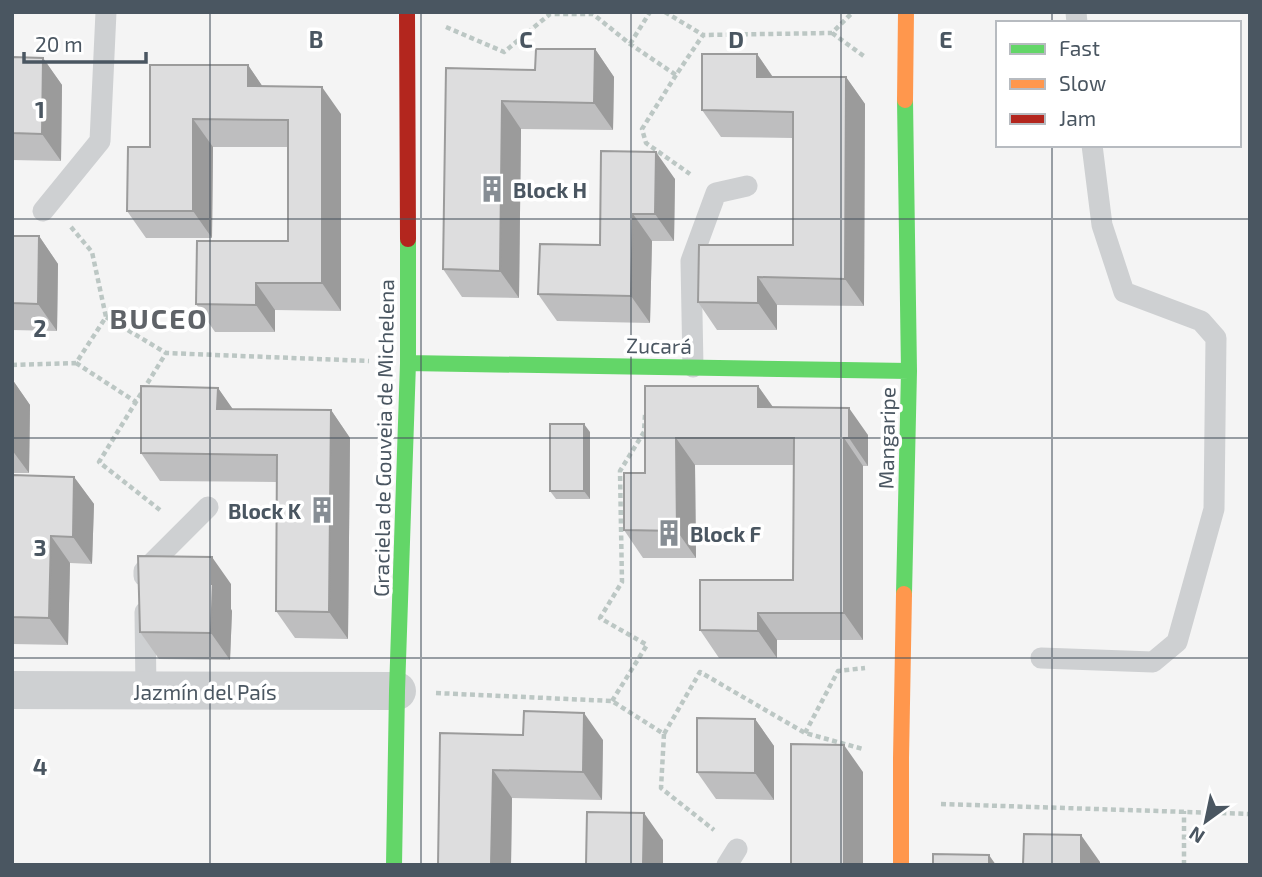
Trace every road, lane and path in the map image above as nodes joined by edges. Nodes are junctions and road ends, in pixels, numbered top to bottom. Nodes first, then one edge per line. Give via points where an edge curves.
1 (106, 12) edge
2 (407, 12) edge
3 (650, 12) edge
4 (665, 12) edge
5 (853, 12) edge
6 (906, 12) edge
7 (436, 22) dead end
8 (703, 36) junction
9 (630, 44) junction
10 (676, 75) junction
11 (1092, 147) edge
12 (747, 186) dead end
13 (716, 193) junction
14 (46, 207) joint
15 (106, 317) junction
16 (166, 354) junction
17 (76, 363) junction
18 (408, 363) junction
19 (12, 365) edge
20 (647, 366) junction
21 (693, 367) junction
22 (909, 372) junction
23 (136, 402) junction
24 (208, 507) dead end
25 (185, 530) junction
26 (1041, 658) dead end
27 (903, 663) junction
28 (12, 690) edge
29 (146, 691) junction
30 (397, 691) junction
31 (612, 701) junction
32 (805, 733) junction
33 (664, 734) junction
34 (901, 758) junction
35 (902, 803) junction
36 (1184, 811) junction
37 (1250, 814) edge
38 (732, 857) edge
39 (394, 865) edge
40 (901, 865) edge
41 (1184, 865) edge

1 - 14 lane via 100,141
2 - 18 street, Graciela de Gouveia de Michelena
3 - 9 path
4 - 8 path
5 - 8 path via 832,33
6 - 22 street, Mangaripe
7 - 9 path via 504,52 550,14 593,14
8 - 10 path
9 - 10 path
10 - 13 path via 642,129 646,143
11 - 26 lane via 1102,225 1124,292 1201,321 1216,338 1214,509 1177,642 1169,649 1153,662
12 - 13 lane
13 - 21 lane via 691,261
14 - 15 path via 92,252
15 - 16 path
15 - 17 path
16 - 18 path
16 - 23 path
17 - 19 path
17 - 23 path
18 - 20 street, Zucará
18 - 30 street, Graciela de Gouveia de Michelena
20 - 21 street, Zucará
20 - 31 path via 644,432 620,471 622,582 600,618 647,645
21 - 22 street, Zucará
22 - 27 street, Mangaripe
23 - 25 path via 99,462
24 - 25 lane
25 - 29 lane via 144,571
27 - 32 path via 838,671
27 - 34 street, Mangaripe
28 - 29 street, Jazmín del País
29 - 30 street, Jazmín del País
30 - 31 path
30 - 39 street, Graciela de Gouveia de Michelena
31 - 33 path
32 - 33 path via 700,672
32 - 34 path
33 - 38 path via 661,788
34 - 35 street, Mangaripe
35 - 36 path
35 - 40 street, Mangaripe
36 - 37 path
36 - 41 path

